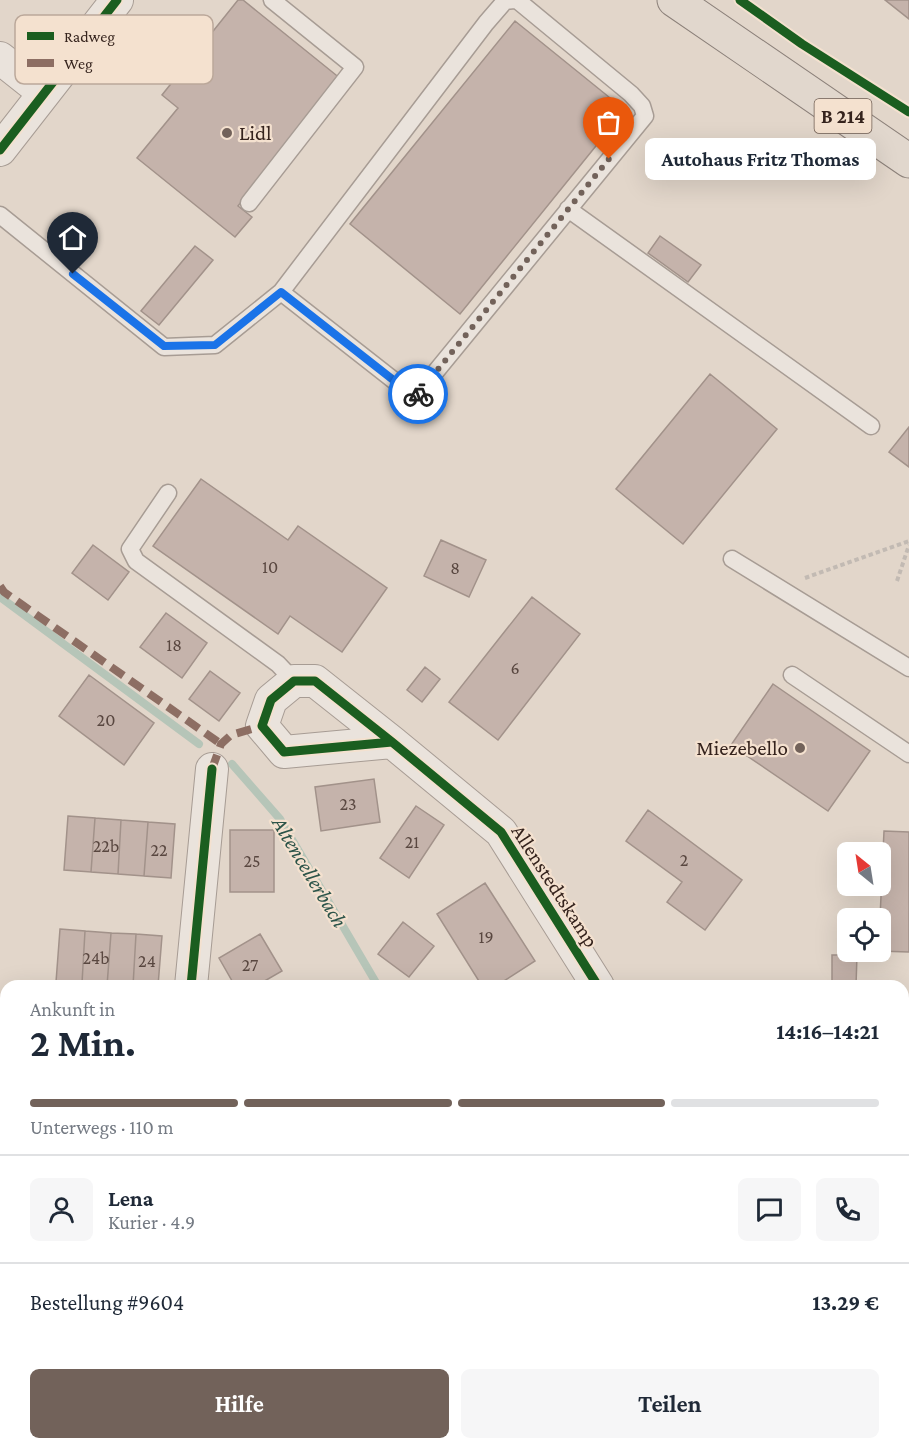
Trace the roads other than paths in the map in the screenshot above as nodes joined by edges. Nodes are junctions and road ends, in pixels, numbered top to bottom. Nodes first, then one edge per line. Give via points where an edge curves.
1 (117, 0) edge
2 (272, 0) edge
3 (515, 0) edge
4 (674, 0) edge
5 (105, 15) edge
6 (0, 58) edge
7 (15, 70) edge
8 (33, 84) edge
9 (51, 84) edge
10 (44, 93) junction
11 (0, 150) edge
12 (909, 161) edge
13 (249, 203) dead end
14 (568, 209) junction
15 (0, 215) edge
16 (281, 292) junction
17 (871, 426) dead end
18 (168, 493) dead end
19 (732, 559) dead end
20 (909, 668) edge
21 (792, 675) dead end
22 (294, 681) junction
23 (392, 742) junction
24 (909, 754) edge
25 (212, 769) dead end
26 (192, 980) edge
27 (594, 980) edge

1 - 5 street
2 - 13 lane via 355,67
3 - 14 lane via 631,94 645,116
3 - 16 lane via 505,1 486,24
4 - 12 main road, B 214
6 - 7 street
8 - 10 street
9 - 10 street
10 - 11 street
14 - 16 lane via 415,397
14 - 17 lane
15 - 16 lane via 164,346 215,345
18 - 22 lane via 130,549 136,561 278,664
19 - 20 lane
21 - 24 lane
22 - 23 street, Allenstedtskamp via 315,681
22 - 23 street via 271,700 262,726 284,752
23 - 27 street, Allenstedtskamp via 501,832
25 - 26 street

